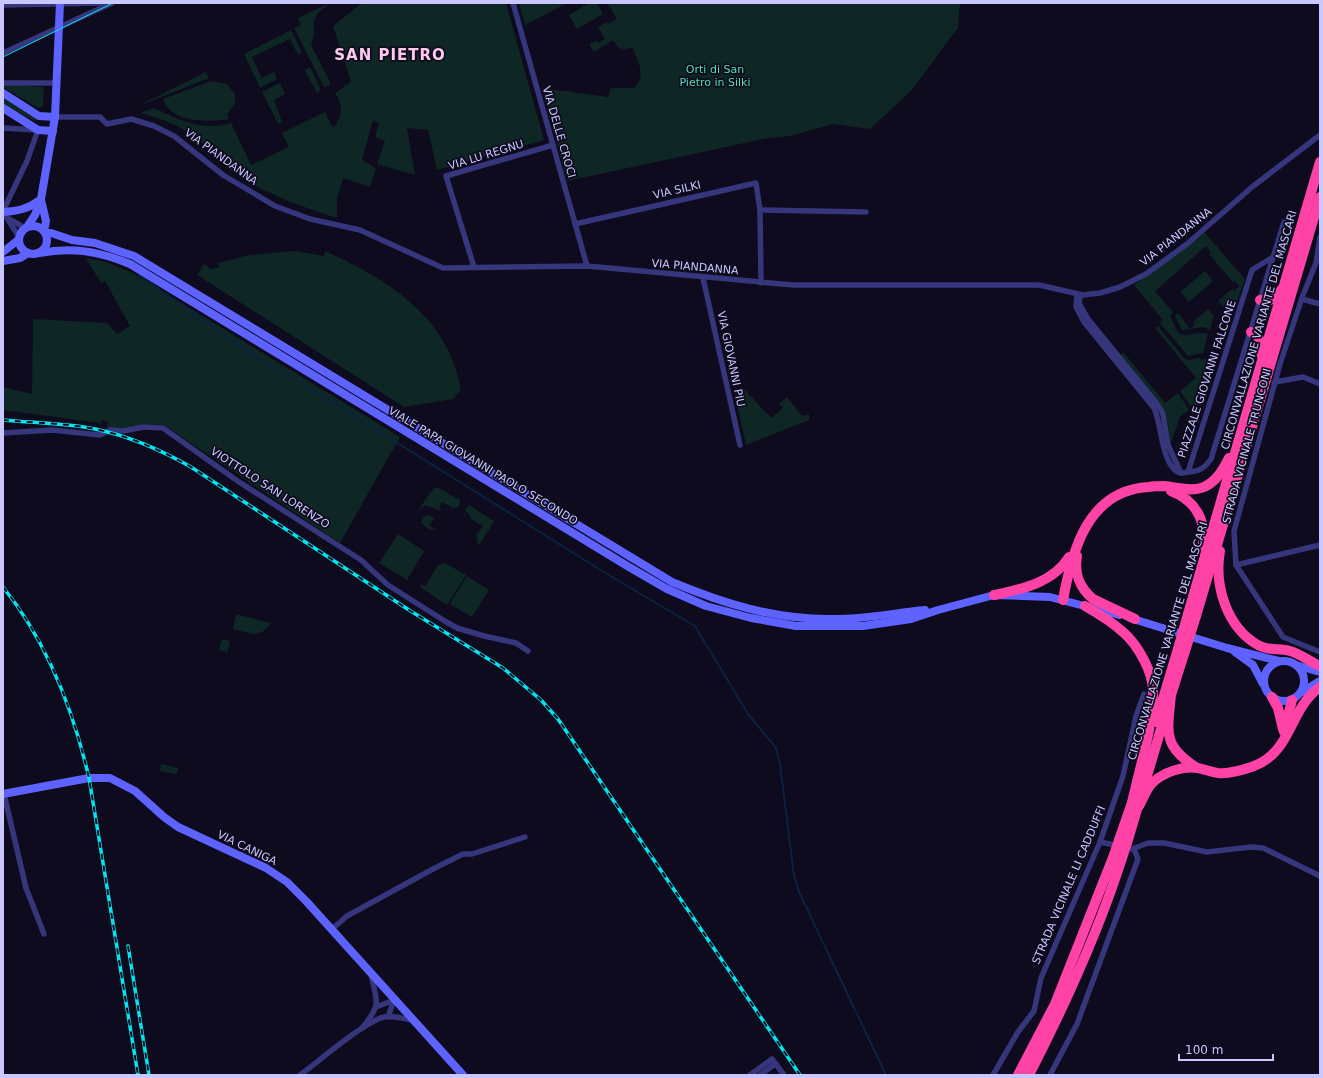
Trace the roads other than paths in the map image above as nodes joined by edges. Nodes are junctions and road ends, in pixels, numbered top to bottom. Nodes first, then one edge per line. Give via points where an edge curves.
1 (103, 3) edge
2 (112, 3) edge
3 (513, 3) edge
4 (60, 4) edge
5 (3, 5) edge
6 (58, 27) junction
7 (3, 53) edge
8 (3, 83) edge
9 (56, 83) junction
10 (3, 93) edge
11 (3, 108) edge
12 (55, 117) junction
13 (3, 128) edge
14 (38, 130) junction
15 (53, 131) junction
16 (1320, 135) edge
17 (553, 145) junction
18 (1320, 162) edge
19 (41, 199) junction
20 (1315, 201) edge
21 (760, 210) junction
22 (3, 212) edge
23 (866, 212) dead end
24 (8, 219) junction
25 (46, 221) junction
26 (1284, 222) dead end
27 (575, 224) junction
28 (26, 227) junction
29 (45, 232) junction
30 (60, 236) junction
31 (1320, 237) edge
32 (16, 238) junction
33 (3, 252) edge
34 (28, 253) junction
35 (39, 253) junction
36 (1273, 257) junction
37 (3, 261) edge
38 (588, 266) junction
39 (474, 268) junction
40 (703, 278) junction
41 (761, 283) junction
42 (1283, 287) junction
43 (1079, 294) junction
44 (1302, 298) junction
45 (1260, 300) junction
46 (1320, 304) edge
47 (1251, 330) junction
48 (1259, 368) junction
49 (1275, 382) junction
50 (1320, 384) edge
51 (1250, 400) junction
52 (3, 433) edge
53 (740, 445) dead end
54 (1188, 472) junction
55 (1156, 487) junction
56 (1229, 504) junction
57 (1078, 542) junction
58 (1320, 545) edge
59 (1236, 565) junction
60 (994, 595) junction
61 (1063, 600) junction
62 (1085, 606) junction
63 (938, 610) junction
64 (1192, 615) junction
65 (1135, 619) junction
66 (1227, 648) junction
67 (1181, 650) junction
68 (528, 651) dead end
69 (1320, 652) edge
70 (1279, 661) junction
71 (1299, 666) junction
72 (1320, 666) edge
73 (1320, 672) edge
74 (1320, 681) edge
75 (1264, 686) junction
76 (1320, 687) edge
77 (1301, 692) junction
78 (1144, 694) dead end
79 (1171, 694) junction
80 (1272, 697) junction
81 (1292, 700) junction
82 (1283, 733) junction
83 (1270, 756) junction
84 (1197, 768) junction
85 (4, 794) edge
86 (1136, 805) junction
87 (525, 838) dead end
88 (1100, 842) junction
89 (1127, 844) junction
90 (1118, 857) junction
91 (1320, 876) edge
92 (331, 930) junction
93 (44, 934) dead end
94 (371, 975) junction
95 (394, 1000) junction
96 (376, 1007) junction
97 (388, 1016) junction
98 (412, 1020) junction
99 (360, 1030) junction
100 (774, 1062) junction
101 (308, 1069) junction
102 (300, 1075) edge
103 (312, 1075) edge
104 (463, 1075) edge
105 (750, 1075) edge
106 (760, 1075) edge
107 (784, 1075) edge
108 (993, 1075) edge
109 (1018, 1075) edge
110 (1029, 1075) edge
111 (1050, 1075) edge

1 - 4 street
2 - 6 street
3 - 17 street, VIA DELLE CROCI
4 - 5 street
4 - 6 main road
6 - 7 street
6 - 9 main road
8 - 9 street
9 - 12 main road
10 - 12 main road via 39,116
11 - 14 main road
12 - 15 main road
12 - 39 street, VIA PIANDANNA via 100,117 107,124 131,119 154,126 174,136 223,175 275,206 310,219 360,230 443,268
13 - 14 street
14 - 15 main road
14 - 22 street via 27,161
15 - 19 main road
16 - 43 street, VIA PIANDANNA via 1146,274 1107,291
17 - 27 street, VIA DELLE CROCI
17 - 39 street, VIA LU REGNU via 446,176
18 - 20 highway
19 - 22 main road via 30,207
19 - 25 main road
19 - 28 main road via 35,215
20 - 42 highway, CIRCONVALLAZIONE VARIANTE DEL MASCARI
20 - 56 highway, CIRCONVALLAZIONE VARIANTE DEL MASCARI
21 - 23 street
21 - 27 street, VIA SILKI via 756,183
21 - 41 street, VIA SILKI
22 - 24 street
24 - 28 street
24 - 32 street
25 - 29 main road
25 - 30 main road
26 - 36 street, PIAZZALE GIOVANNI FALCONE
27 - 38 street, VIA DELLE CROCI
28 - 29 main road via 36,226
28 - 32 main road
29 - 30 main road, VIALE PAPA GIOVANNI PAOLO SECONDO
29 - 35 main road via 47,242
30 - 63 main road, VIALE PAPA GIOVANNI PAOLO SECONDO via 95,243 134,256 605,543 672,582 708,598 754,610 828,620
31 - 44 street, STRADA VICINALE TRUNCONI via 1316,263
32 - 33 main road
32 - 34 main road via 21,248
34 - 35 main road
34 - 37 main road via 20,258
35 - 63 main road, VIALE PAPA GIOVANNI PAOLO SECONDO via 57,250 94,252 130,264 629,567 667,589 706,606 796,626 828,627 863,626 904,620
36 - 45 street, PIAZZALE GIOVANNI FALCONE
36 - 54 street, PIAZZALE GIOVANNI FALCONE via 1252,270
38 - 39 street, VIA PIANDANNA
38 - 40 street, VIA PIANDANNA
40 - 41 street, VIA PIANDANNA
40 - 53 street, VIA GIOVANNI PIU
41 - 43 street, VIA PIANDANNA via 1039,285
42 - 45 highway via 1274,299
42 - 48 highway, CIRCONVALLAZIONE VARIANTE DEL MASCARI
43 - 54 street via 1079,303 1088,319 1143,384 1163,414 1168,445 1180,473
44 - 46 street
44 - 49 street, STRADA VICINALE TRUNCONI
45 - 47 street, PIAZZALE GIOVANNI FALCONE
47 - 48 highway via 1260,341
47 - 54 street, PIAZZALE GIOVANNI FALCONE via 1211,459 1199,471
48 - 51 highway, CIRCONVALLAZIONE VARIANTE DEL MASCARI
49 - 50 street via 1303,378
49 - 59 street, STRADA VICINALE TRUNCONI via 1234,531
51 - 55 highway via 1224,468 1214,480 1201,488 1193,489
51 - 64 highway, CIRCONVALLAZIONE VARIANTE DEL MASCARI
52 - 68 street, VIOTTOLO SAN LORENZO via 47,430 100,435 110,430 163,428 239,482 362,560 388,585 443,620 464,630 516,643
55 - 57 highway via 1134,489 1111,499 1094,514
55 - 64 highway via 1188,499 1203,525 1204,543
56 - 64 highway, CIRCONVALLAZIONE VARIANTE DEL MASCARI
56 - 72 highway via 1218,572 1221,595 1230,615 1246,635 1258,644 1269,649 1291,651
57 - 60 highway via 1065,564 1053,574 1033,585
57 - 61 highway via 1070,562
57 - 65 highway via 1075,569 1083,588 1093,599
58 - 59 street
59 - 69 street, STRADA VICINALE TRUNCONI via 1283,637
60 - 61 main road, VIALE PAPA GIOVANNI PAOLO SECONDO via 1038,595
60 - 63 main road, VIALE PAPA GIOVANNI PAOLO SECONDO
61 - 62 main road, VIALE PAPA GIOVANNI PAOLO SECONDO
62 - 65 main road, VIALE PAPA GIOVANNI PAOLO SECONDO
62 - 86 highway via 1125,633 1148,670 1153,690 1152,711
64 - 67 highway, CIRCONVALLAZIONE VARIANTE DEL MASCARI, bridge
65 - 66 main road, VIALE PAPA GIOVANNI PAOLO SECONDO
66 - 70 main road, VIALE PAPA GIOVANNI PAOLO SECONDO
66 - 75 main road, VIALE PAPA GIOVANNI PAOLO SECONDO via 1253,665
67 - 79 highway, CIRCONVALLAZIONE VARIANTE DEL MASCARI
67 - 86 highway, CIRCONVALLAZIONE VARIANTE DEL MASCARI
70 - 71 main road via 1290,661
70 - 75 main road via 1268,668
71 - 73 main road
71 - 77 main road via 1304,678
74 - 77 main road
75 - 80 main road
76 - 83 highway via 1311,693 1301,706 1281,745
77 - 81 main road
78 - 88 street, STRADA VICINALE LI CADDUFFI via 1136,716 1123,776
79 - 84 highway via 1168,735 1180,757
79 - 86 highway, CIRCONVALLAZIONE VARIANTE DEL MASCARI
80 - 81 main road via 1283,702
80 - 82 highway via 1278,708
81 - 82 highway
82 - 83 highway
83 - 84 highway via 1255,766 1237,771 1219,773
84 - 86 highway via 1177,769 1163,775 1151,784
85 - 92 main road, VIA CANIGA via 89,778 110,778 123,783 178,827 266,868 286,882
85 - 93 street via 26,888
86 - 89 highway, CIRCONVALLAZIONE VARIANTE DEL MASCARI
87 - 92 street via 472,854 463,854 347,916
88 - 89 street
88 - 108 street, STRADA VICINALE LI CADDUFFI via 1041,978 1034,1011 1018,1032
89 - 90 highway, CIRCONVALLAZIONE VARIANTE DEL MASCARI, bridge
89 - 91 street via 1164,843 1207,852 1263,848
89 - 111 street via 1138,859 1080,1016
90 - 109 highway, CIRCONVALLAZIONE VARIANTE DEL MASCARI via 1055,1004
90 - 110 highway, CIRCONVALLAZIONE VARIANTE DEL MASCARI via 1111,892 1063,1008
92 - 94 main road, VIA CANIGA
94 - 95 main road, VIA CANIGA
94 - 96 street
95 - 96 street
95 - 97 street
95 - 98 main road, VIA CANIGA
96 - 99 street
97 - 98 street
97 - 99 street
98 - 104 main road, VIA CANIGA
99 - 101 street
100 - 105 street
100 - 106 street
100 - 107 street
101 - 102 street
101 - 103 street

